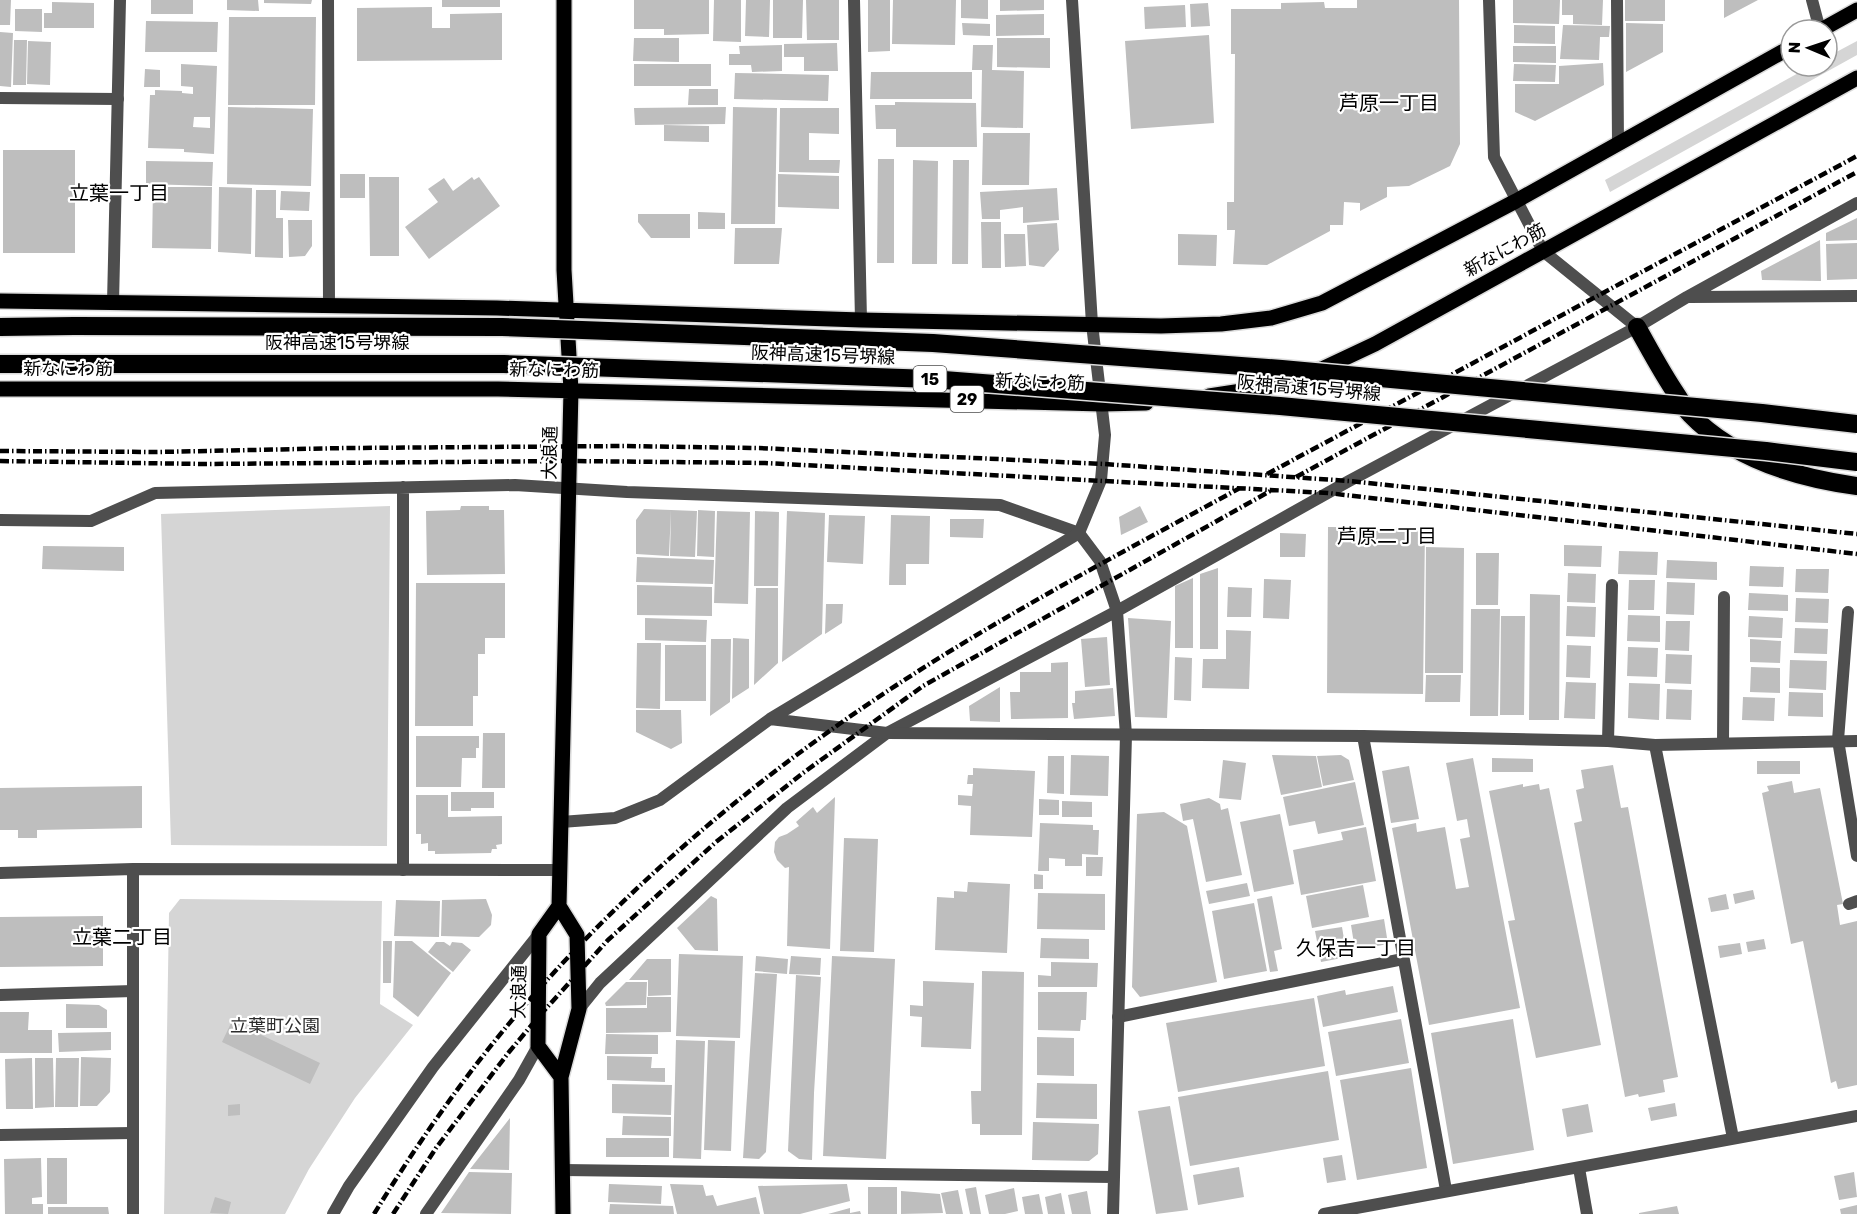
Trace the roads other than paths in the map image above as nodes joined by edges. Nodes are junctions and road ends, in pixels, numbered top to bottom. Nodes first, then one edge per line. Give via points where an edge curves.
1 (120, 0) edge
2 (328, 0) edge
3 (564, 0) edge
4 (854, 0) edge
5 (1072, 0) edge
6 (1489, 0) edge
7 (1617, 0) edge
8 (1812, 0) edge
9 (1857, 10) edge
10 (1817, 18) edge
11 (1839, 20) edge
12 (1779, 54) edge
13 (1857, 78) edge
14 (0, 99) edge
15 (118, 99) junction
16 (1618, 145) junction
17 (1516, 201) junction
18 (1857, 204) edge
19 (1543, 251) junction
20 (1857, 296) edge
21 (1687, 297) junction
22 (0, 301) edge
23 (113, 303) junction
24 (329, 305) junction
25 (565, 310) junction
26 (861, 320) junction
27 (0, 321) edge
28 (1092, 324) junction
29 (74, 326) junction
30 (0, 327) edge
31 (1637, 327) junction
32 (0, 364) edge
33 (0, 389) edge
34 (571, 390) junction
35 (1102, 404) junction
36 (1857, 423) edge
37 (1857, 462) edge
38 (1857, 486) edge
39 (403, 487) junction
40 (569, 488) junction
41 (0, 520) edge
42 (1079, 533) junction
43 (1611, 585) dead end
44 (1724, 597) dead end
45 (1117, 611) junction
46 (1848, 612) dead end
47 (770, 719) junction
48 (887, 733) junction
49 (1126, 735) junction
50 (1363, 736) junction
51 (1838, 740) junction
52 (1608, 741) junction
53 (1857, 741) edge
54 (1723, 743) junction
55 (1655, 745) junction
56 (561, 822) junction
57 (1857, 856) edge
58 (133, 869) junction
59 (403, 870) junction
60 (560, 870) junction
61 (0, 873) edge
62 (559, 906) junction
63 (539, 934) junction
64 (1403, 959) junction
65 (133, 992) junction
66 (0, 996) edge
67 (579, 1009) junction
68 (1119, 1017) junction
69 (538, 1046) junction
70 (561, 1077) junction
71 (1857, 1116) edge
72 (133, 1133) junction
73 (0, 1135) edge
74 (1733, 1138) junction
75 (1579, 1168) junction
76 (563, 1170) junction
77 (1113, 1177) junction
78 (1446, 1190) junction
79 (132, 1214) edge
80 (333, 1214) edge
81 (426, 1214) edge
82 (563, 1214) edge
83 (1113, 1214) edge
84 (1324, 1214) edge
85 (1587, 1214) edge

1 - 15 street
2 - 24 street
3 - 25 main road, 大浪通
4 - 26 street
5 - 28 street
6 - 17 street via 1494,157
7 - 16 street
8 - 10 street
9 - 11 main road
12 - 16 main road, 新なにわ筋
13 - 19 main road, 新なにわ筋 / 29
14 - 15 street
15 - 23 street
16 - 17 main road, 新なにわ筋
17 - 19 street
17 - 28 main road, 新なにわ筋 via 1322,303 1271,318 1221,324
18 - 21 street
19 - 31 street
19 - 35 main road, 新なにわ筋 / 29 via 1324,368 1268,387 1144,403
20 - 21 street
21 - 31 street
22 - 23 main road, 新なにわ筋
23 - 24 main road, 新なにわ筋
24 - 25 main road, 新なにわ筋
25 - 26 main road, 新なにわ筋
25 - 34 main road, 大浪通
26 - 28 main road, 新なにわ筋
27 - 29 highway, bridge
28 - 35 street
29 - 30 highway, 阪神高速15号堺線 / 15, bridge
29 - 36 highway, 阪神高速15号堺線 / 15, bridge via 502,327 933,343 1282,369
31 - 38 highway via 1689,413 1716,437 1753,459
31 - 45 street
32 - 37 highway, 阪神高速15号堺線 / 15, bridge via 504,364 931,379 1304,408
33 - 34 main road, 新なにわ筋 / 29
34 - 35 main road, 新なにわ筋 / 29
34 - 40 main road, 大浪通
35 - 42 street via 1105,435 1101,480
39 - 40 street
39 - 41 street via 154,494 91,521
39 - 59 street
40 - 42 street via 1000,506
40 - 56 main road, 大浪通
42 - 45 street via 1100,561
42 - 47 street
43 - 52 street
44 - 54 street
45 - 48 street
45 - 49 street
46 - 51 street
47 - 48 street
47 - 56 street via 660,800 615,818
48 - 49 street
48 - 67 street via 787,808 600,983
49 - 50 street
49 - 68 street
50 - 52 street
50 - 64 street
51 - 53 street
51 - 54 street
51 - 57 street
52 - 55 street
54 - 55 street
55 - 74 street
56 - 60 main road, 大浪通
58 - 59 street
58 - 61 street
58 - 65 street
59 - 60 street
60 - 62 main road, 大浪通
62 - 63 main road
62 - 67 main road via 578,935
63 - 69 main road, 大浪通
63 - 80 street via 433,1067
64 - 68 street
64 - 78 street
65 - 66 street
65 - 72 street
67 - 70 main road
68 - 77 street
69 - 70 main road
69 - 81 street via 519,1080
70 - 76 main road
71 - 74 street
72 - 73 street
72 - 79 street
74 - 75 street
75 - 78 street
75 - 85 street
76 - 77 street
76 - 82 main road
77 - 83 street
78 - 84 street

